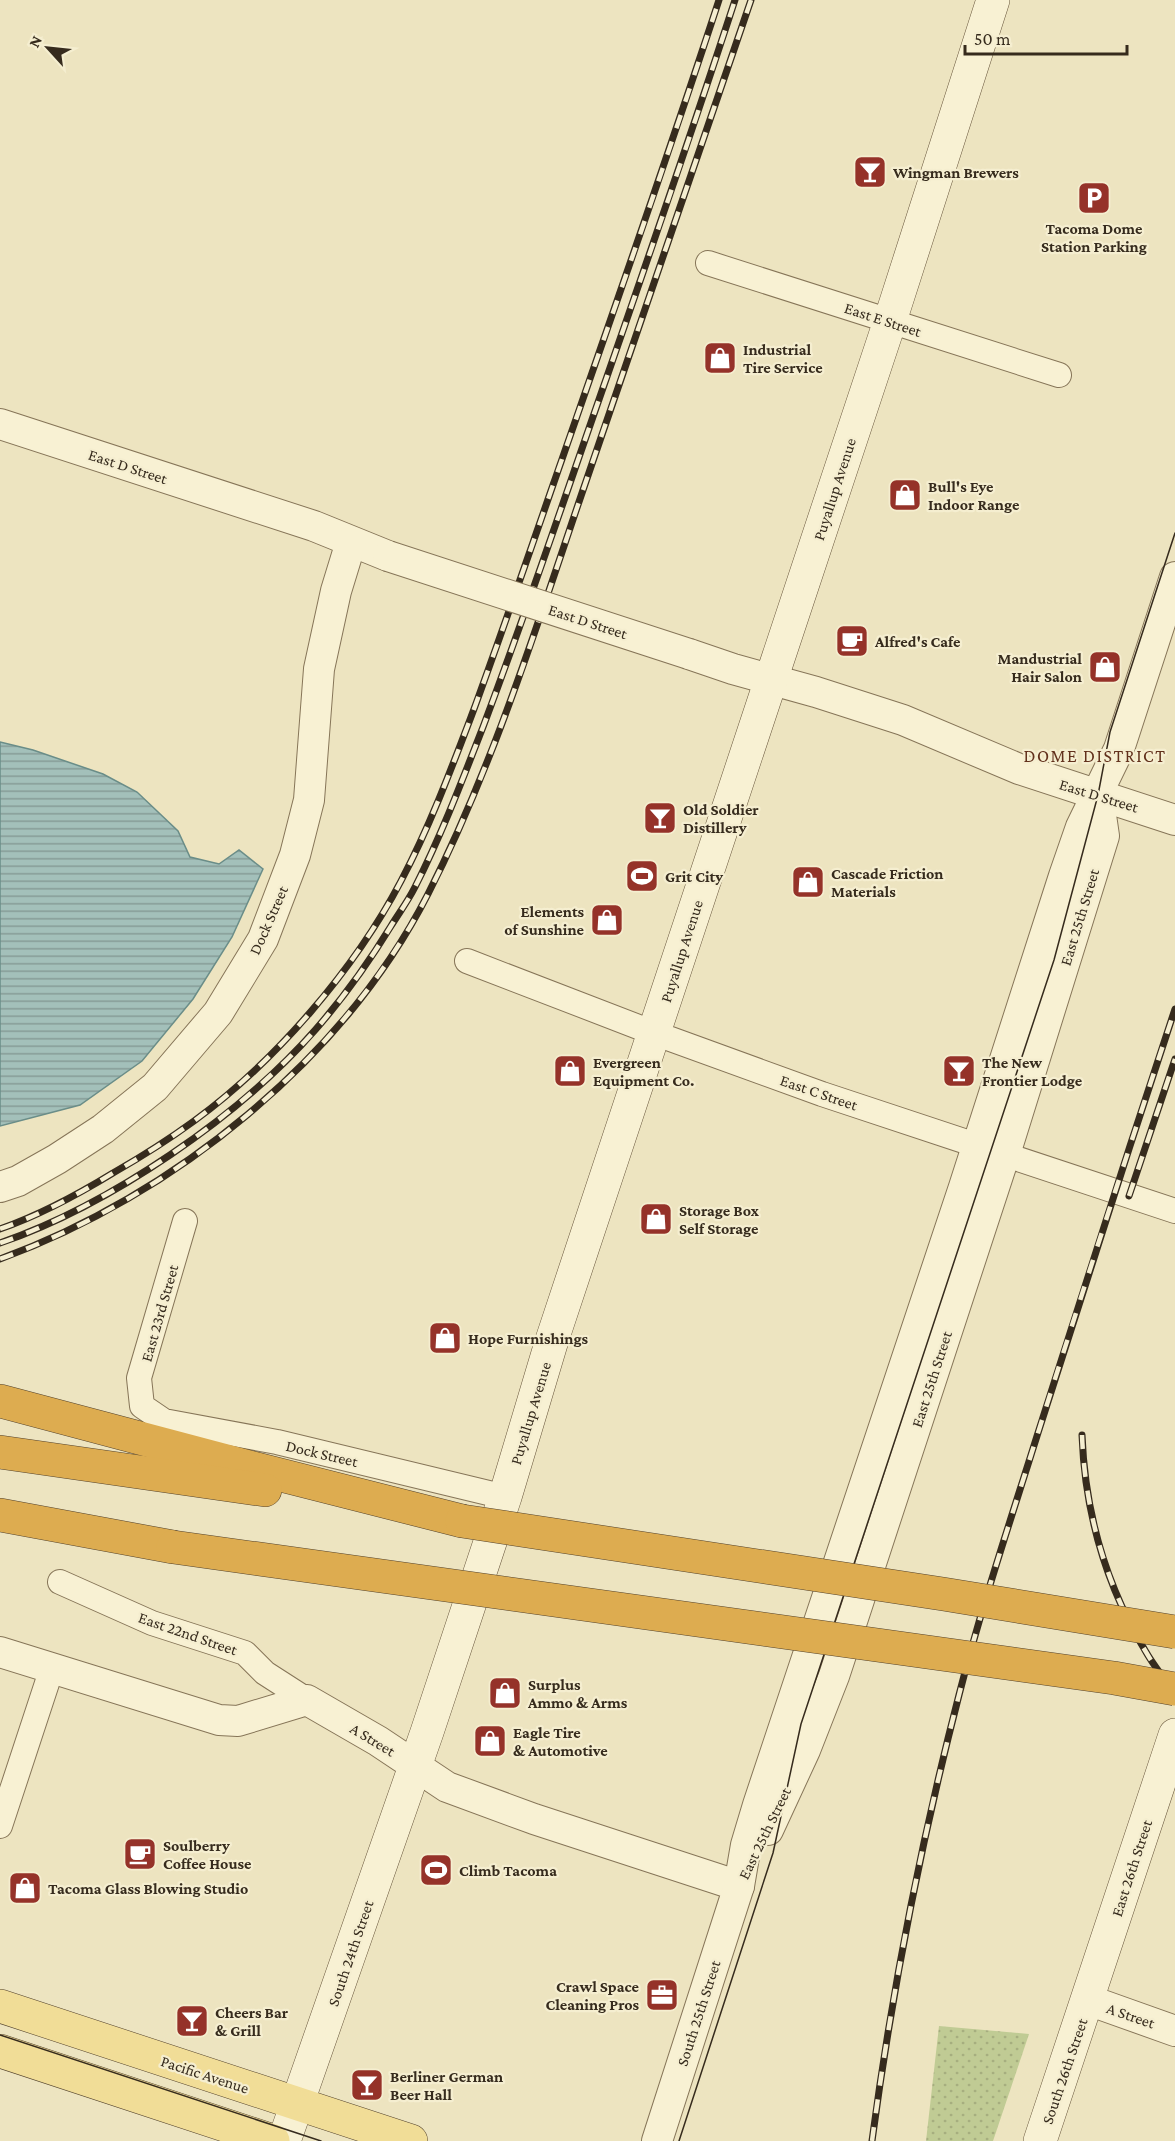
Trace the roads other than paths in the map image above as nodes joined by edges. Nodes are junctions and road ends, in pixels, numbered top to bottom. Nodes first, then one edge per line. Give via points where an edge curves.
1 (993, 0) edge
2 (708, 263) dead end
3 (890, 321) junction
4 (1059, 375) dead end
5 (0, 424) edge
6 (351, 542) junction
7 (1175, 577) edge
8 (771, 680) junction
9 (1098, 795) junction
10 (1175, 820) edge
11 (467, 961) dead end
12 (654, 1033) junction
13 (991, 1149) junction
14 (0, 1187) edge
15 (1175, 1211) edge
16 (185, 1221) dead end
17 (0, 1401) edge
18 (142, 1406) joint
19 (0, 1452) edge
20 (505, 1497) junction
21 (0, 1515) edge
22 (462, 1521) junction
23 (0, 1534) edge
24 (173, 1547) junction
25 (60, 1582) dead end
26 (943, 1594) junction
27 (1175, 1614) edge
28 (1175, 1632) edge
29 (0, 1652) edge
30 (52, 1668) junction
31 (1175, 1689) edge
32 (307, 1700) junction
33 (1175, 1735) edge
34 (415, 1765) junction
35 (0, 1826) edge
36 (739, 1886) junction
37 (1088, 2000) junction
38 (0, 2006) edge
39 (1175, 2031) edge
40 (0, 2051) edge
41 (297, 2104) junction
42 (273, 2141) edge
43 (284, 2141) edge
44 (411, 2141) edge
45 (657, 2141) edge
46 (1040, 2141) edge

1 - 3 main road, Puyallup Avenue
2 - 3 street, East E Street
3 - 4 street, East E Street
3 - 8 main road, Puyallup Avenue
5 - 6 street, East D Street via 314,526
6 - 8 street, East D Street, bridge
6 - 14 street, Dock Street via 319,669 309,800 295,855 267,929 218,1013 155,1088 57,1159
7 - 9 street via 1119,749
8 - 9 street, East D Street via 903,720 1019,769
8 - 12 main road, Puyallup Avenue
9 - 10 street, East D Street
9 - 13 street, East 25th Street via 1104,836
11 - 12 street, East C Street
12 - 13 street, East C Street
12 - 20 main road, Puyallup Avenue via 552,1340
13 - 15 street, East C Street
13 - 36 street, East 25th Street via 824,1705
16 - 18 street, East 23rd Street via 140,1378
17 - 22 highway
18 - 20 street, Dock Street via 164,1420 277,1442
19 - 22 highway
20 - 34 main road, Puyallup Avenue
21 - 24 highway
22 - 26 highway, bridge
23 - 24 highway
24 - 31 highway, bridge
25 - 32 street, East 22nd Street via 152,1623 244,1653
26 - 27 highway, bridge
26 - 28 highway, bridge
29 - 30 street
30 - 32 street via 219,1720 238,1721
30 - 35 street
32 - 34 street, A Street
33 - 37 main road, East 26th Street
34 - 36 street, A Street via 447,1787
34 - 41 main road, South 24th Street
36 - 45 street, South 25th Street
37 - 39 street, A Street
37 - 46 main road, South 26th Street
38 - 41 main road, Pacific Avenue
40 - 42 main road
41 - 43 main road, South 24th Street
41 - 44 main road, Pacific Avenue

